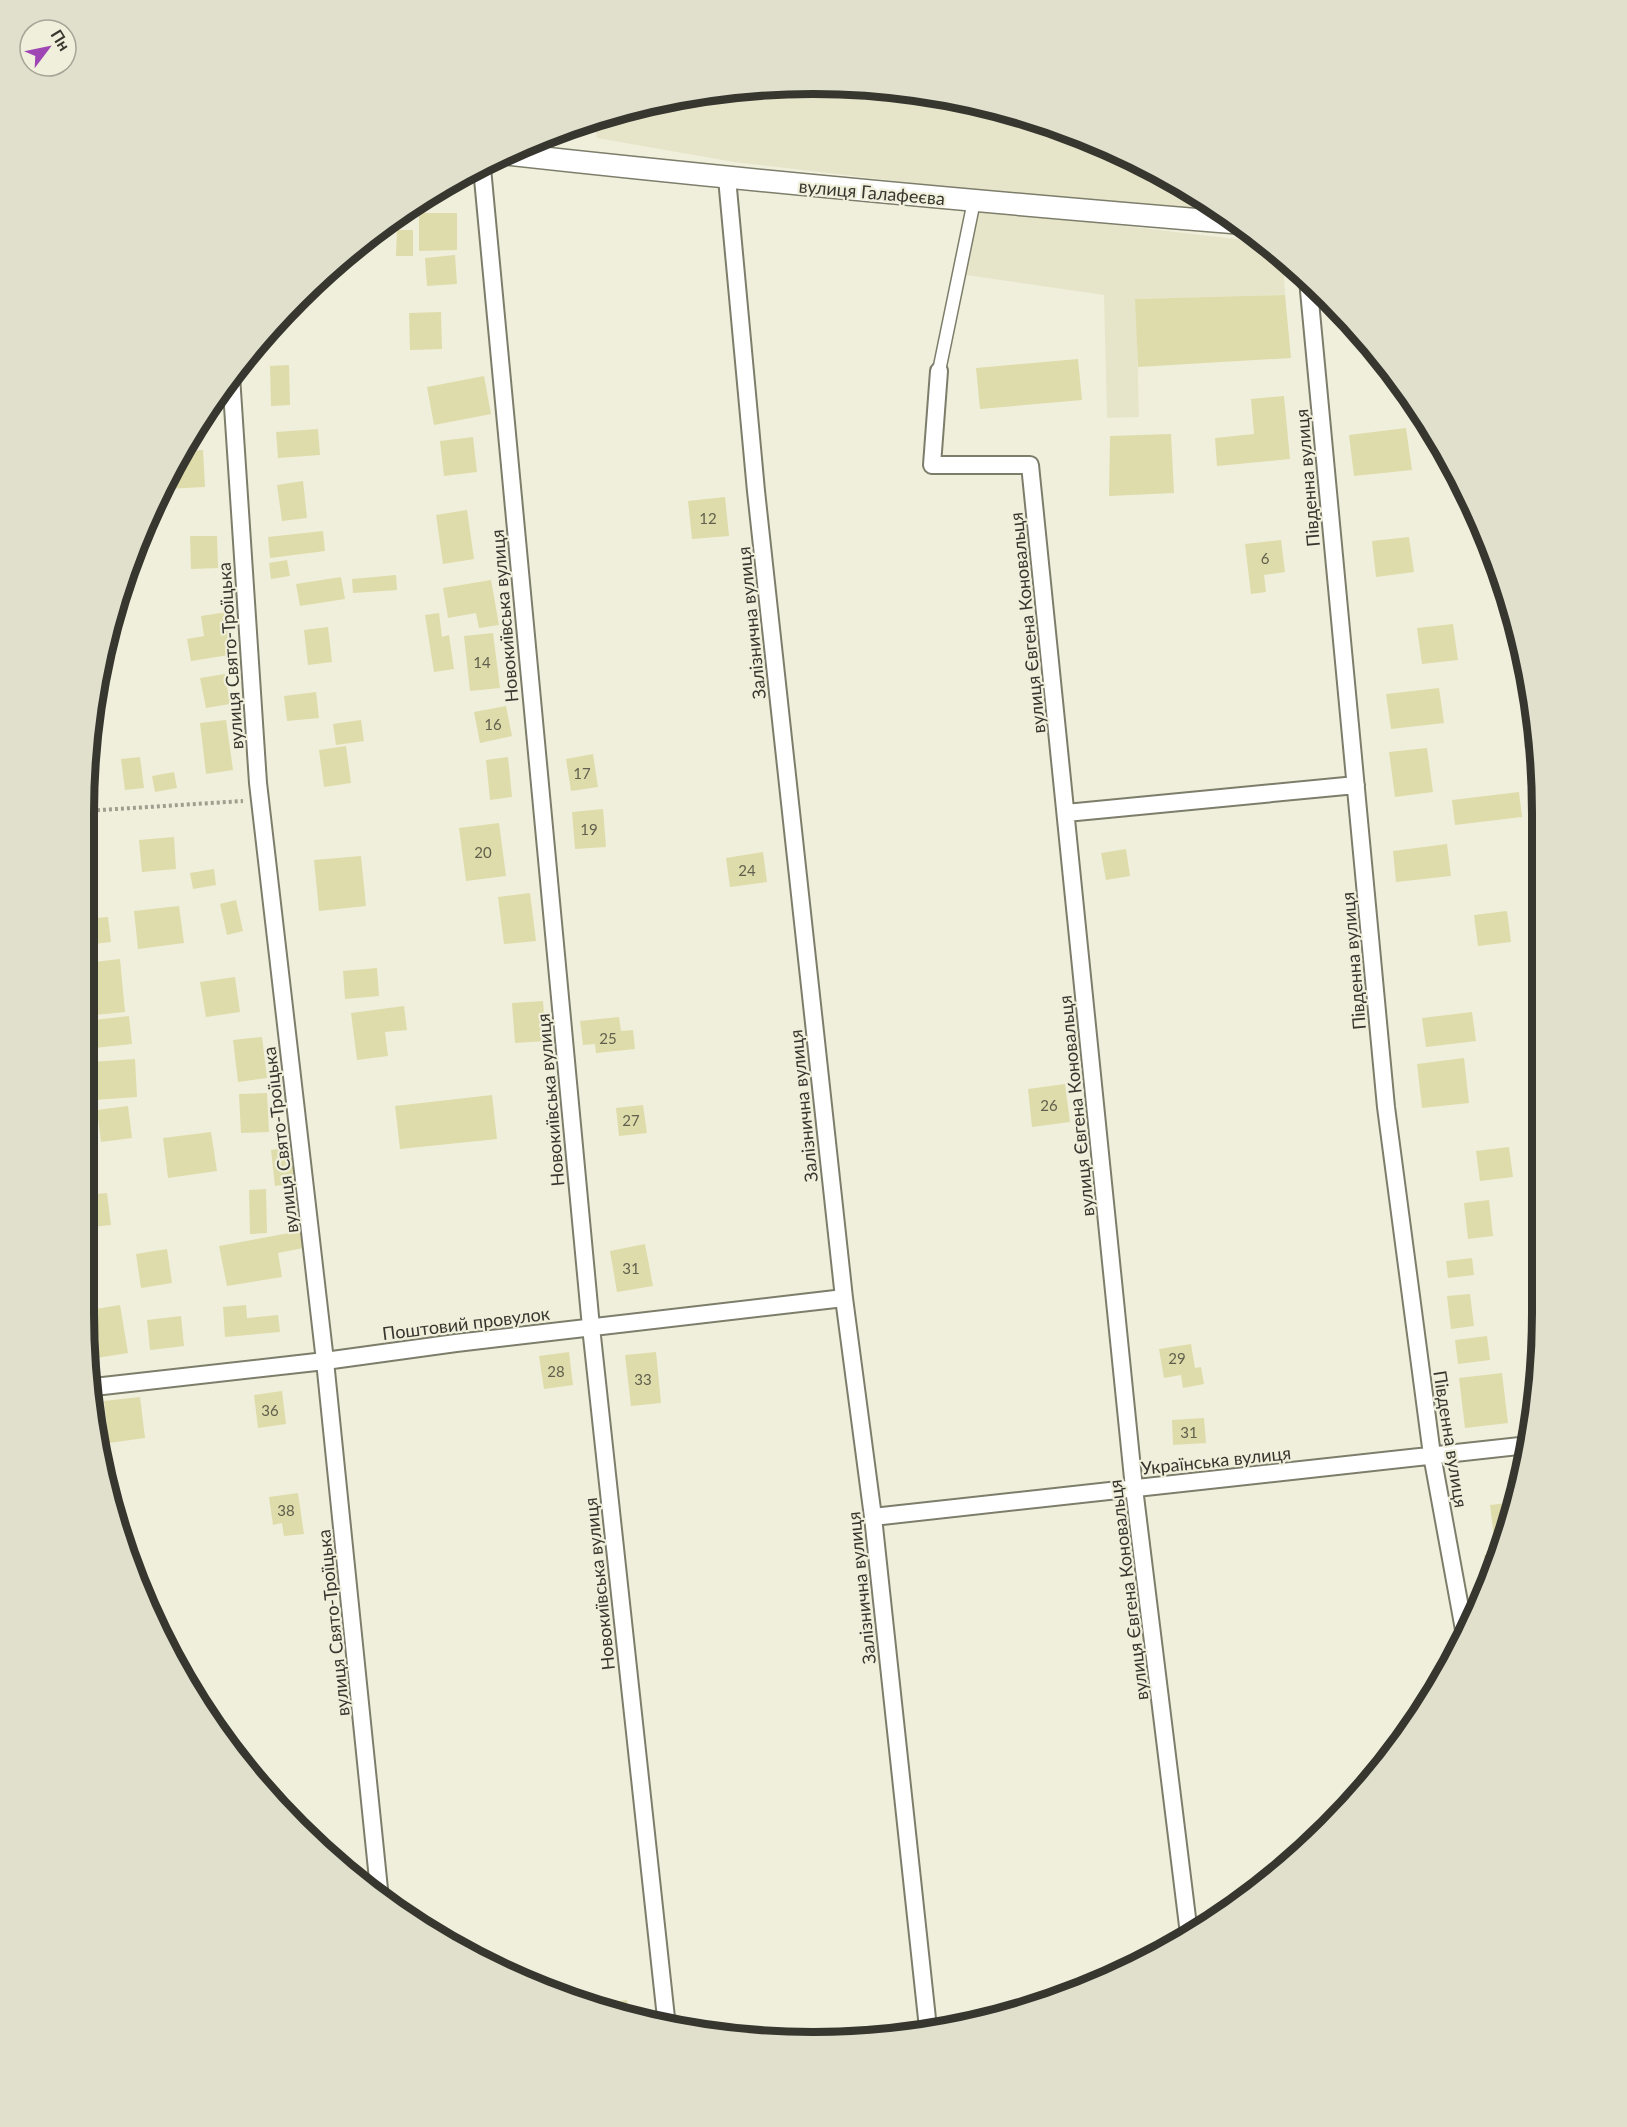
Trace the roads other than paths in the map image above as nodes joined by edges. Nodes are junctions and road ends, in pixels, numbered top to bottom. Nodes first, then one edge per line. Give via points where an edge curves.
1 (523, 156) edge
2 (483, 176) edge
3 (727, 178) junction
4 (974, 201) junction
5 (1221, 222) edge
6 (1309, 293) edge
7 (939, 371) joint
8 (232, 391) edge
9 (1356, 785) junction
10 (1066, 813) junction
11 (844, 1298) junction
12 (591, 1327) junction
13 (326, 1361) junction
14 (99, 1386) edge
15 (1520, 1446) edge
16 (1432, 1455) junction
17 (1134, 1488) junction
18 (873, 1517) junction
19 (1463, 1622) edge
20 (379, 1886) edge
21 (1189, 1926) edge
22 (666, 2017) edge
23 (927, 2023) edge

1 - 3 street, вулиця Галафеєва
2 - 12 street, Новокиївська вулиця
3 - 4 street, вулиця Галафеєва
3 - 11 street, Залізнична вулиця via 757,502
4 - 5 street, вулиця Галафеєва
4 - 7 street
6 - 9 street, Південна вулиця
7 - 10 street, вулиця Євгена Коновальця via 932,465 1030,465
8 - 13 street, вулиця Свято-Троїцька via 260,800
9 - 10 street
9 - 16 street, Південна вулиця via 1386,1107
10 - 17 street, вулиця Євгена Коновальця
11 - 12 street, Поштовий провулок
11 - 18 street, Залізнична вулиця
12 - 13 street, Поштовий провулок
12 - 22 street, Новокиївська вулиця
13 - 14 street, Поштовий провулок
13 - 20 street, вулиця Свято-Троїцька
15 - 16 street, Українська вулиця
16 - 17 street, Українська вулиця
16 - 19 street, Південна вулиця
17 - 18 street, Українська вулиця
17 - 21 street, вулиця Євгена Коновальця
18 - 23 street, Залізнична вулиця

